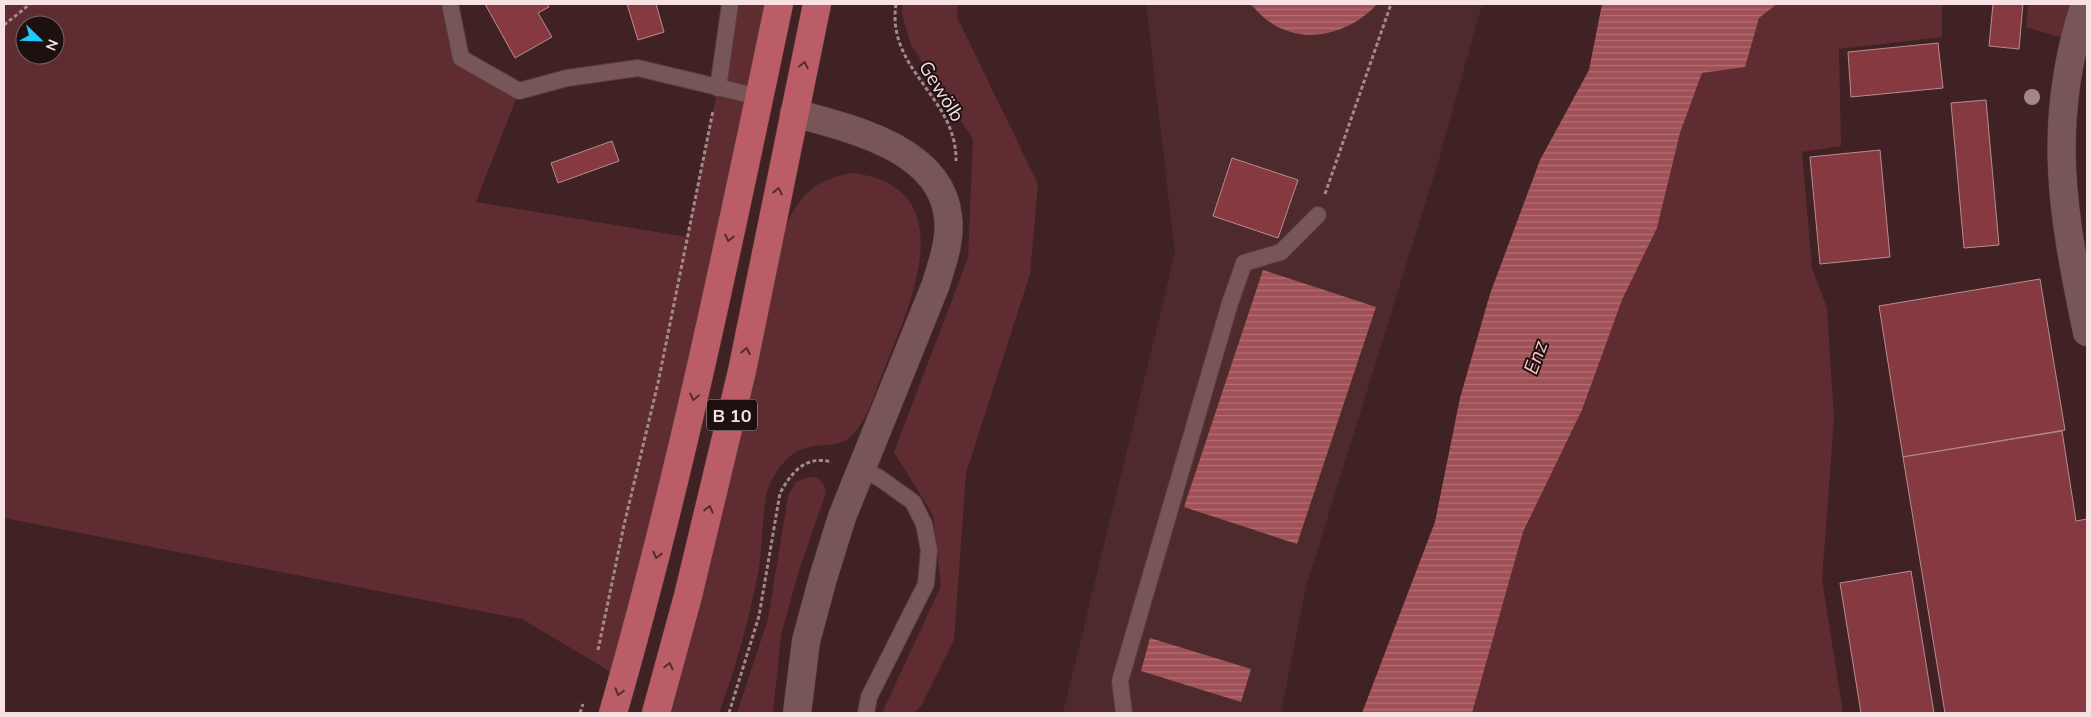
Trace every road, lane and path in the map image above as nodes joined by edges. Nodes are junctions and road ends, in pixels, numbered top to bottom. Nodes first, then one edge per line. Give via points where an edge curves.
1 (30, 4) edge
2 (450, 4) edge
3 (730, 4) edge
4 (779, 4) edge
5 (817, 4) edge
6 (896, 4) edge
7 (1392, 4) edge
8 (2085, 4) edge
9 (4, 25) edge
10 (768, 56) junction
11 (718, 88) junction
12 (760, 97) junction
13 (794, 113) junction
14 (747, 156) junction
15 (939, 188) junction
16 (1318, 214) joint
17 (2087, 332) edge
18 (862, 471) junction
19 (596, 660) dead end
20 (586, 696) dead end
21 (580, 713) edge
22 (613, 713) edge
23 (656, 713) edge
24 (729, 713) edge
25 (797, 713) edge
26 (866, 713) edge
27 (1124, 713) edge

1 - 9 path
2 - 11 lane via 461,58 519,91 567,78 638,68
3 - 11 lane
4 - 10 main road, B 10
13 -> 5 main road, B 10
6 - 15 path, Gewölb via 898,37 908,62 943,110 952,129 956,168
7 - 16 path
8 - 17 street via 2067,67 2060,163 2072,259
10 - 12 main road, B 10
10 - 13 main road via 778,91
11 - 12 lane
11 - 19 path via 658,383
12 - 14 main road, B 10
13 - 14 main road via 768,133
13 - 15 street via 864,134 890,146 914,160
23 -> 13 main road, B 10 via 688,596 742,371
14 -> 22 main road, B 10 via 679,470
15 - 18 street via 948,216 947,247 917,335
16 - 27 lane via 1281,252 1244,263 1120,681
18 - 24 path via 827,460 815,460 801,464 780,493 758,616
18 - 25 street via 842,517 806,641
18 - 26 lane via 878,477 913,502 924,524 930,550 926,584 869,697
20 - 21 path

